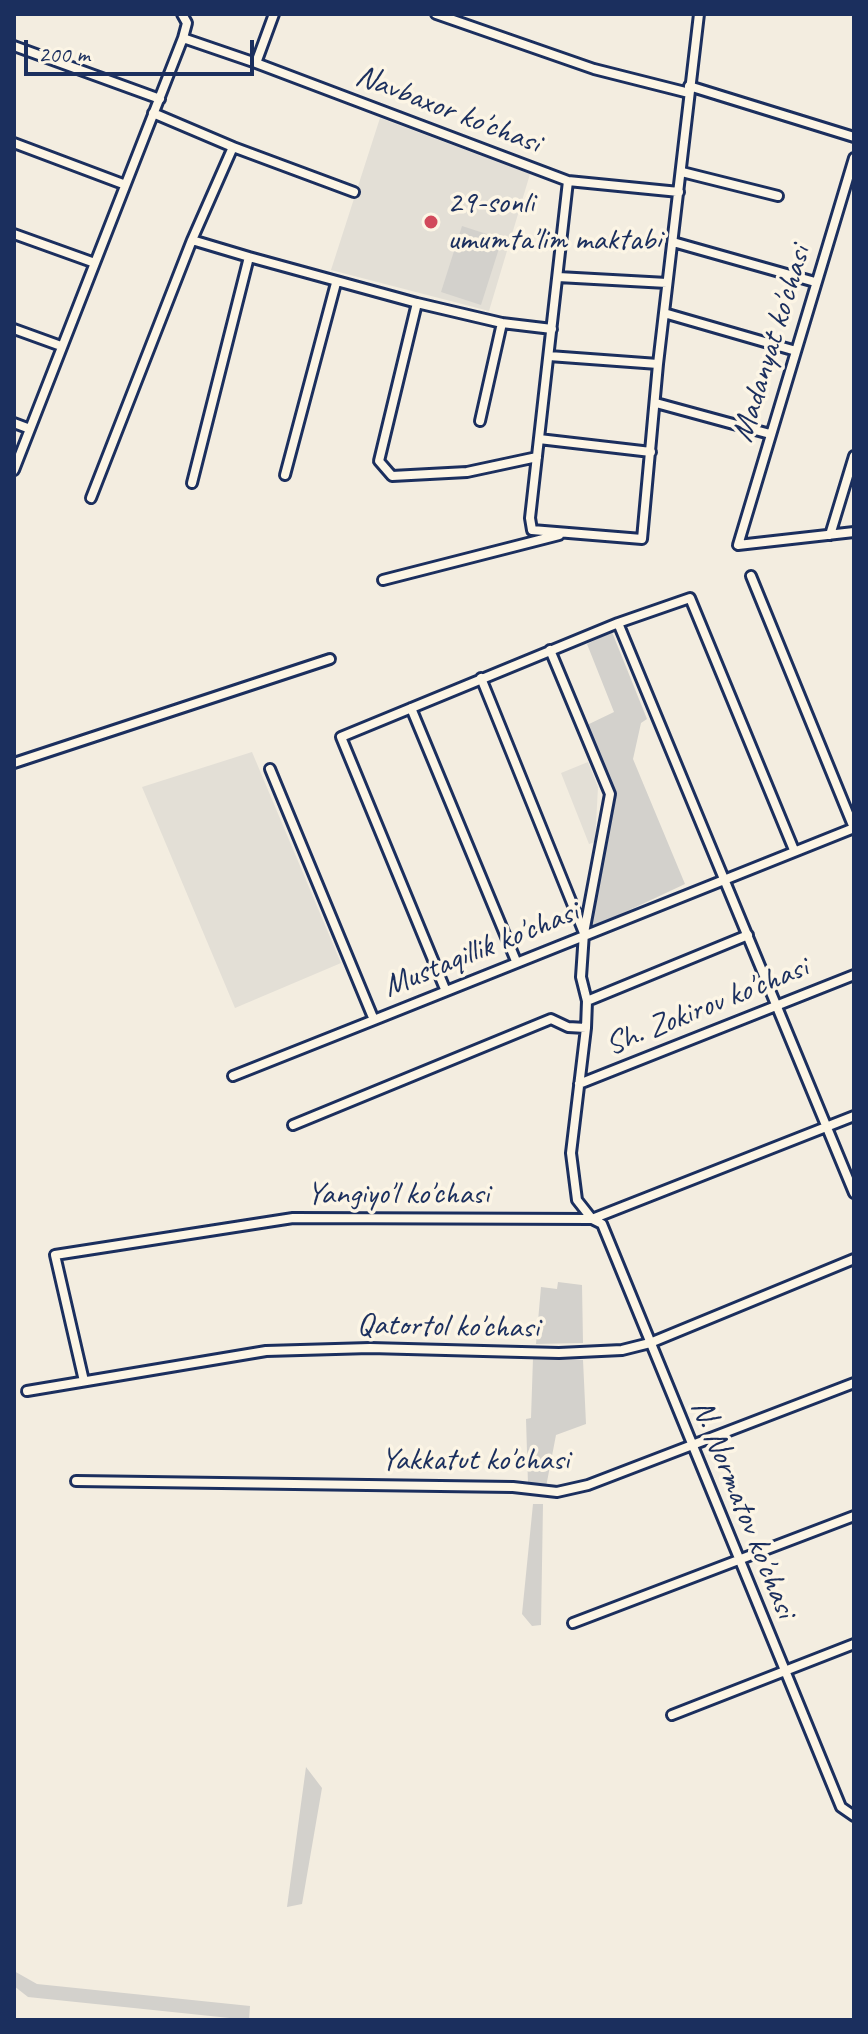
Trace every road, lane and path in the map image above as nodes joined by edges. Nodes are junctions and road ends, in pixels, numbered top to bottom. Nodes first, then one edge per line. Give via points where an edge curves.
1 (182, 14) edge
2 (274, 14) edge
3 (436, 14) edge
4 (699, 14) edge
5 (183, 38) junction
6 (14, 46) edge
7 (256, 63) junction
8 (689, 90) junction
9 (160, 99) junction
10 (153, 113) junction
11 (854, 137) edge
12 (14, 143) edge
13 (233, 147) junction
14 (854, 158) edge
15 (682, 172) junction
16 (568, 181) junction
17 (123, 184) junction
18 (354, 192) dead end
19 (679, 192) junction
20 (778, 196) dead end
21 (14, 234) edge
22 (192, 240) junction
23 (673, 242) junction
24 (249, 257) junction
25 (92, 262) junction
26 (558, 277) junction
27 (815, 282) junction
28 (336, 283) junction
29 (667, 283) junction
30 (417, 303) junction
31 (664, 313) junction
32 (502, 323) junction
33 (14, 329) edge
34 (552, 329) junction
35 (61, 346) junction
36 (796, 351) junction
37 (549, 356) junction
38 (658, 364) junction
39 (656, 403) junction
40 (480, 421) dead end
41 (14, 423) edge
42 (30, 429) junction
43 (770, 434) junction
44 (539, 439) junction
45 (651, 452) junction
46 (854, 456) edge
47 (537, 457) junction
48 (14, 470) edge
49 (285, 475) dead end
50 (192, 483) dead end
51 (91, 498) dead end
52 (854, 532) edge
53 (567, 533) junction
54 (830, 535) junction
55 (751, 576) dead end
56 (383, 580) dead end
57 (618, 623) junction
58 (550, 650) junction
59 (330, 659) dead end
60 (481, 678) junction
61 (411, 708) junction
62 (14, 763) edge
63 (270, 769) dead end
64 (854, 828) edge
65 (794, 850) junction
66 (724, 878) junction
67 (584, 933) junction
68 (748, 935) junction
69 (516, 961) junction
70 (854, 975) edge
71 (445, 989) junction
72 (587, 1001) junction
73 (778, 1004) junction
74 (374, 1020) junction
75 (586, 1028) junction
76 (233, 1076) dead end
77 (579, 1084) junction
78 (854, 1116) edge
79 (293, 1125) dead end
80 (827, 1127) junction
81 (854, 1193) edge
82 (592, 1219) junction
83 (854, 1259) edge
84 (650, 1343) junction
85 (84, 1381) junction
86 (854, 1383) edge
87 (27, 1391) dead end
88 (691, 1448) junction
89 (76, 1481) dead end
90 (854, 1516) edge
91 (737, 1561) junction
92 (573, 1623) dead end
93 (854, 1644) edge
94 (783, 1671) junction
95 (672, 1715) dead end
96 (854, 1816) edge

1 - 5 street via 187,23
2 - 7 street
3 - 8 street via 594,69
4 - 8 street
5 - 7 street, Navbaxor ko'chasi
5 - 9 street
6 - 9 street
7 - 16 street, Navbaxor ko'chasi
8 - 11 street
8 - 15 street
9 - 10 street
10 - 13 street
10 - 17 street
12 - 17 street
13 - 18 street
13 - 22 street
14 - 27 street, Madanyat ko'chasi
15 - 19 street
15 - 20 street
16 - 19 street, Navbaxor ko'chasi
16 - 26 street
17 - 25 street
19 - 23 street
21 - 25 street
22 - 24 street
22 - 51 street
23 - 27 street
23 - 29 street
24 - 28 street
24 - 50 street
25 - 35 street
26 - 29 street
26 - 34 street
27 - 36 street, Madanyat ko'chasi
28 - 30 street
28 - 49 street
29 - 31 street
30 - 32 street
30 - 47 street via 379,461 392,476 467,472
31 - 36 street
31 - 38 street
32 - 34 street
32 - 40 street
33 - 35 street
34 - 37 street
35 - 42 street
36 - 43 street, Madanyat ko'chasi
37 - 38 street
37 - 44 street
38 - 39 street
39 - 43 street
39 - 45 street
41 - 42 street
42 - 48 street
43 - 54 street, Madanyat ko'chasi via 738,545
44 - 45 street
44 - 47 street
45 - 53 street via 642,539
46 - 54 street
47 - 53 street via 532,530
52 - 54 street
53 - 56 street
55 - 64 street
57 - 58 street
57 - 65 street via 690,598
57 - 66 street
58 - 60 street
58 - 67 street, Sh. Zokirov ko'chasi via 610,794
59 - 62 street
60 - 61 street
60 - 67 street
61 - 69 street
61 - 71 street via 341,737
63 - 74 street, Mustaqillik ko'chasi
64 - 65 street, Mustaqillik ko'chasi
65 - 66 street, Mustaqillik ko'chasi
66 - 67 street, Mustaqillik ko'chasi
66 - 68 street
67 - 69 street, Mustaqillik ko'chasi
67 - 72 street, Sh. Zokirov ko'chasi via 581,977
68 - 72 street
68 - 73 street
69 - 71 street, Mustaqillik ko'chasi
70 - 73 street, Sh. Zokirov ko'chasi
71 - 74 street, Mustaqillik ko'chasi
72 - 75 street, Sh. Zokirov ko'chasi
73 - 77 street, Sh. Zokirov ko'chasi
73 - 80 street
74 - 76 street
75 - 77 street, Sh. Zokirov ko'chasi
75 - 79 street via 551,1019
77 - 82 street, Sh. Zokirov ko'chasi via 571,1153 577,1200
78 - 80 street, Yangiyo'l ko'chasi
80 - 81 street
80 - 82 street, Yangiyo'l ko'chasi
82 - 84 street, N. Normatov ko'chasi via 602,1224
82 - 85 street, Yangiyo'l ko'chasi via 293,1218 55,1255
83 - 84 street, Qatortol ko'chasi
84 - 85 street, Qatortol ko'chasi via 559,1353 266,1351
84 - 88 street, N. Normatov ko'chasi
85 - 87 street, Qatortol ko'chasi
86 - 88 street, Yakkatut ko'chasi
88 - 89 street, Yakkatut ko'chasi via 557,1492
88 - 91 street, N. Normatov ko'chasi
90 - 91 street
91 - 92 street
91 - 94 street, N. Normatov ko'chasi
93 - 94 street
94 - 95 street
94 - 96 street, N. Normatov ko'chasi via 841,1807

